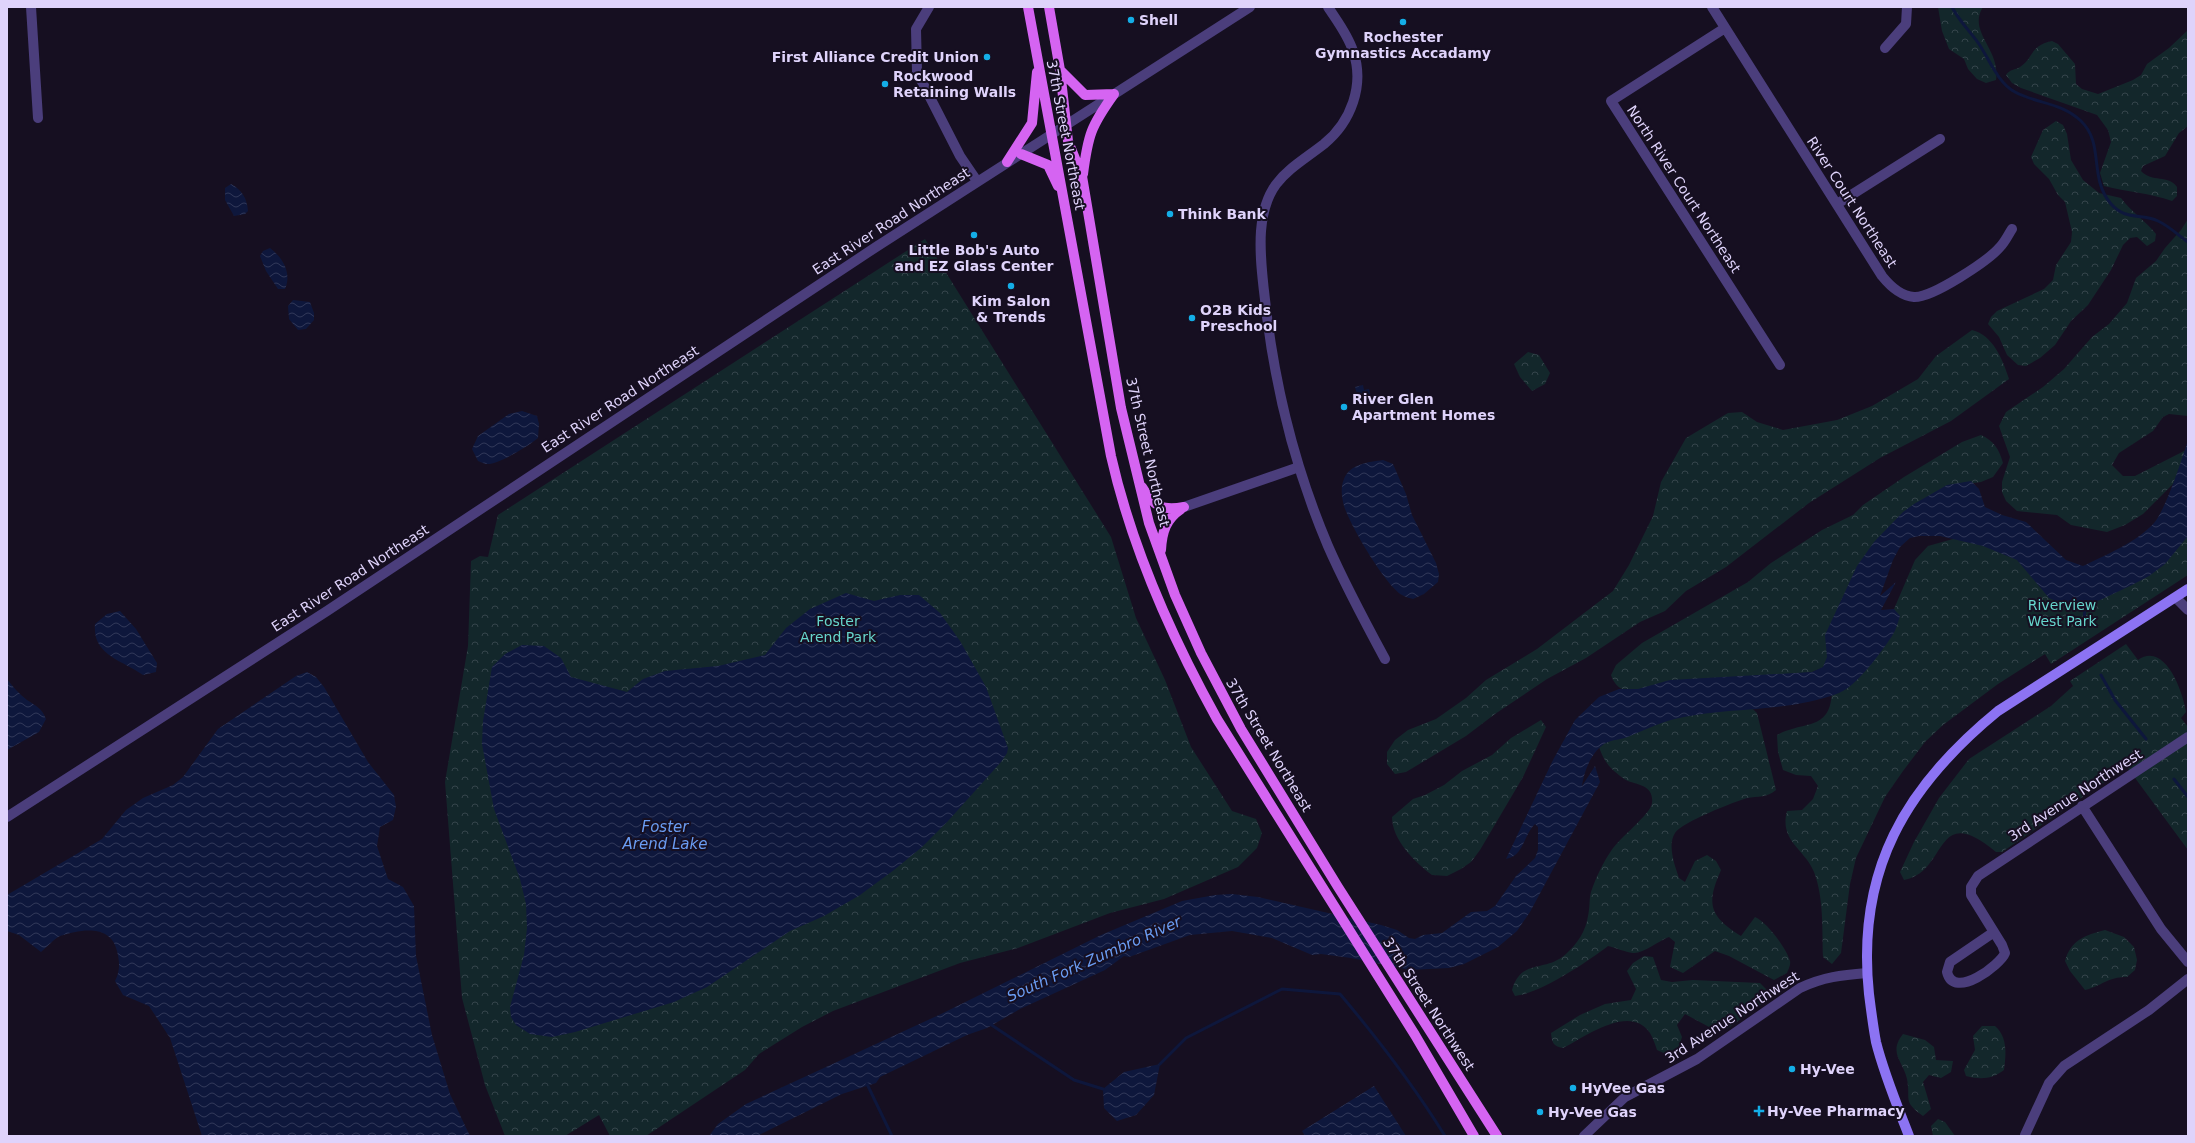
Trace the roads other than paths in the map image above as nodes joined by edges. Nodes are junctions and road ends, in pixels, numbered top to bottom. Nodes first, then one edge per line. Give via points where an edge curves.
1 (31, 7) edge
2 (929, 7) edge
3 (1028, 7) edge
4 (1049, 7) edge
5 (1250, 7) edge
6 (1328, 7) edge
7 (1712, 7) edge
8 (1907, 7) edge
9 (1725, 28) junction
10 (1885, 48) dead end
11 (1038, 66) junction
12 (1060, 70) junction
13 (1114, 94) junction
14 (38, 118) dead end
15 (1067, 124) junction
16 (1052, 134) junction
17 (1940, 139) dead end
18 (1021, 154) junction
19 (1007, 162) junction
20 (1082, 176) junction
21 (977, 181) junction
22 (1064, 198) junction
23 (1837, 204) junction
24 (2012, 229) dead end
25 (1780, 366) dead end
26 (1132, 455) junction
27 (1299, 467) junction
28 (1184, 507) junction
29 (1160, 554) junction
30 (2188, 589) edge
31 (2176, 598) junction
32 (2188, 610) edge
33 (1385, 659) dead end
34 (2188, 738) edge
35 (2082, 806) junction
36 (8, 815) edge
37 (1320, 886) joint
38 (1338, 887) joint
39 (1994, 932) junction
40 (2188, 962) edge
41 (1867, 973) junction
42 (2188, 979) edge
43 (2025, 1135) edge
44 (1474, 1136) edge
45 (1497, 1136) edge
46 (1584, 1136) edge
47 (1909, 1136) edge

1 - 14 street
2 - 21 street via 916,29 917,72 960,156
3 - 11 main road, 37th Street Northeast
4 - 12 main road, 37th Street Northeast
5 - 13 street, East River Road Northeast
6 - 27 street via 1350,41 1354,52 1354,101 1344,123 1335,133 1292,166 1276,184 1267,204 1261,230 1265,299 1271,342 1281,401
7 - 9 street, River Court Northeast
8 - 10 street via 1906,24
9 - 23 street, River Court Northeast
9 - 25 street, North River Court Northeast via 1611,101
11 - 16 main road, 37th Street Northeast
11 - 19 main road via 1032,123
12 - 13 main road via 1084,95
12 - 15 main road, 37th Street Northeast
13 - 15 street, East River Road Northeast
13 - 20 main road via 1099,114 1088,136
15 - 16 street, East River Road Northeast
15 - 20 main road, 37th Street Northeast via 1068,141
16 - 18 street, East River Road Northeast
16 - 22 main road, 37th Street Northeast
17 - 23 street
18 - 19 street, East River Road Northeast
18 - 22 main road via 1048,165
19 - 21 street, East River Road Northeast
20 - 26 main road, 37th Street Northeast via 1121,408
21 - 36 street, East River Road Northeast via 327,611
22 - 37 main road, 37th Street Northeast via 1111,456 1118,486 1143,561 1188,666
23 - 24 street, River Court Northeast via 1888,284 1909,296 1933,293 1977,265 2001,247
26 - 28 main road via 1142,487 1153,502 1169,510
26 - 29 main road, 37th Street Northeast
27 - 28 street
27 - 33 street via 1328,546
28 - 29 main road via 1169,518
29 - 38 main road, 37th Street Northeast via 1178,602 1222,696
30 - 31 main road
31 - 32 street
31 - 41 main road via 1998,711 1966,738 1930,778 1902,819 1879,869 1869,919
34 - 35 street, 3rd Avenue Northwest
35 - 39 street, 3rd Avenue Northwest via 1978,876 1971,887 1971,895
35 - 40 street via 2161,929
37 - 44 main road, 37th Street Northwest
38 - 45 main road, 37th Street Northwest
39 - 39 street via 2004,950 2002,959 1968,982 1953,982 1947,972 1950,962
41 - 46 street, 3rd Avenue Northwest via 1819,979 1800,988 1697,1059 1625,1097
41 - 47 main road via 1876,1041 1889,1085
42 - 43 street via 2149,1010 2064,1066 2049,1084

